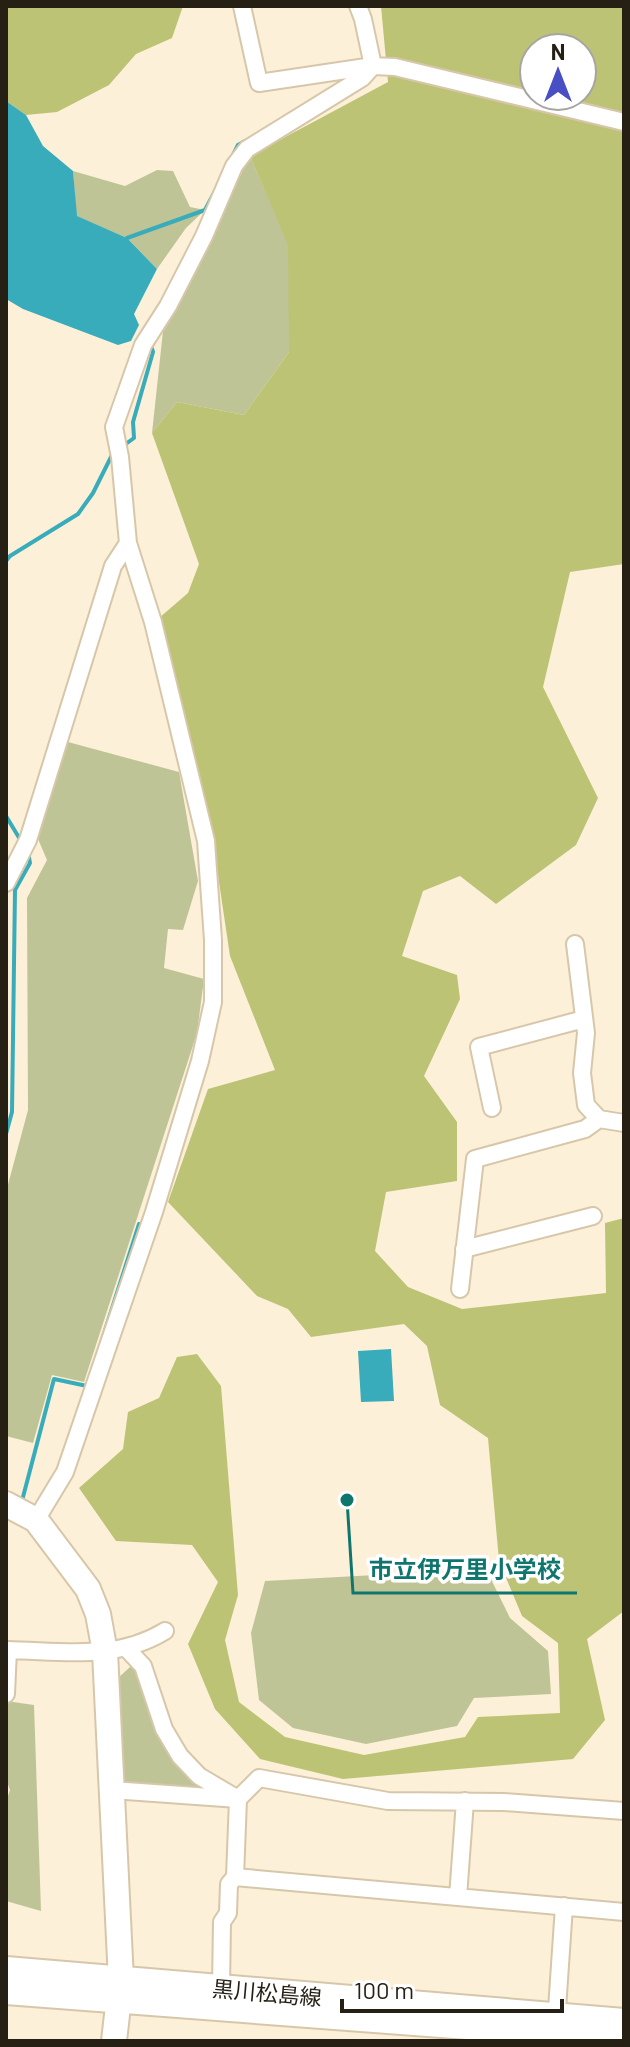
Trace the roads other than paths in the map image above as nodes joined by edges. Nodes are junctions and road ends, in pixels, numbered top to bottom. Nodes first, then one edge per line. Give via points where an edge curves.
1 (242, 6) edge
2 (358, 6) edge
3 (373, 66) junction
4 (624, 122) edge
5 (128, 543) junction
6 (6, 883) edge
7 (575, 944) dead end
8 (584, 1019) junction
9 (492, 1108) dead end
10 (599, 1119) junction
11 (624, 1123) edge
12 (593, 1216) dead end
13 (464, 1249) junction
14 (460, 1289) dead end
15 (6, 1504) edge
16 (36, 1520) junction
17 (165, 1631) dead end
18 (116, 1650) junction
19 (6, 1694) edge
20 (112, 1790) junction
21 (238, 1799) junction
22 (465, 1801) junction
23 (624, 1811) edge
24 (235, 1877) junction
25 (458, 1897) junction
26 (564, 1906) junction
27 (624, 1912) edge
28 (6, 1969) edge
29 (221, 1988) junction
30 (120, 1990) junction
31 (6, 1992) edge
32 (624, 2021) edge
33 (556, 2024) junction
34 (411, 2032) edge
35 (624, 2039) edge
36 (114, 2041) edge

1 - 3 street via 259,83
2 - 3 street
3 - 4 street
3 - 5 street via 247,149 234,166 204,236 145,340 114,427
5 - 6 street via 113,566 25,847
5 - 16 street via 153,622 206,841 213,1002 154,1212 65,1472
7 - 8 street
8 - 9 street via 479,1047
8 - 10 street via 586,1105
10 - 11 street
10 - 13 street via 585,1129 475,1159
12 - 13 street
13 - 14 street
15 - 16 main road
16 - 18 main road via 88,1589
17 - 18 street
18 - 19 street via 8,1650
18 - 20 main road
18 - 21 street via 143,1666 164,1729 180,1756 199,1776
20 - 21 street
20 - 30 main road
21 - 22 street via 259,1778 388,1801
21 - 24 street
22 - 23 street
22 - 25 street
24 - 25 street
24 - 29 street via 222,1922
25 - 26 street
26 - 27 street
26 - 33 street
28 - 30 main road, 黒川松島線
29 - 30 main road, 黒川松島線
29 - 33 main road, 黒川松島線
30 - 31 main road, 黒川松島線
30 - 34 main road, 黒川松島線
30 - 36 main road
32 - 33 main road, 黒川松島線
33 - 34 main road, 黒川松島線
33 - 35 main road, 黒川松島線

